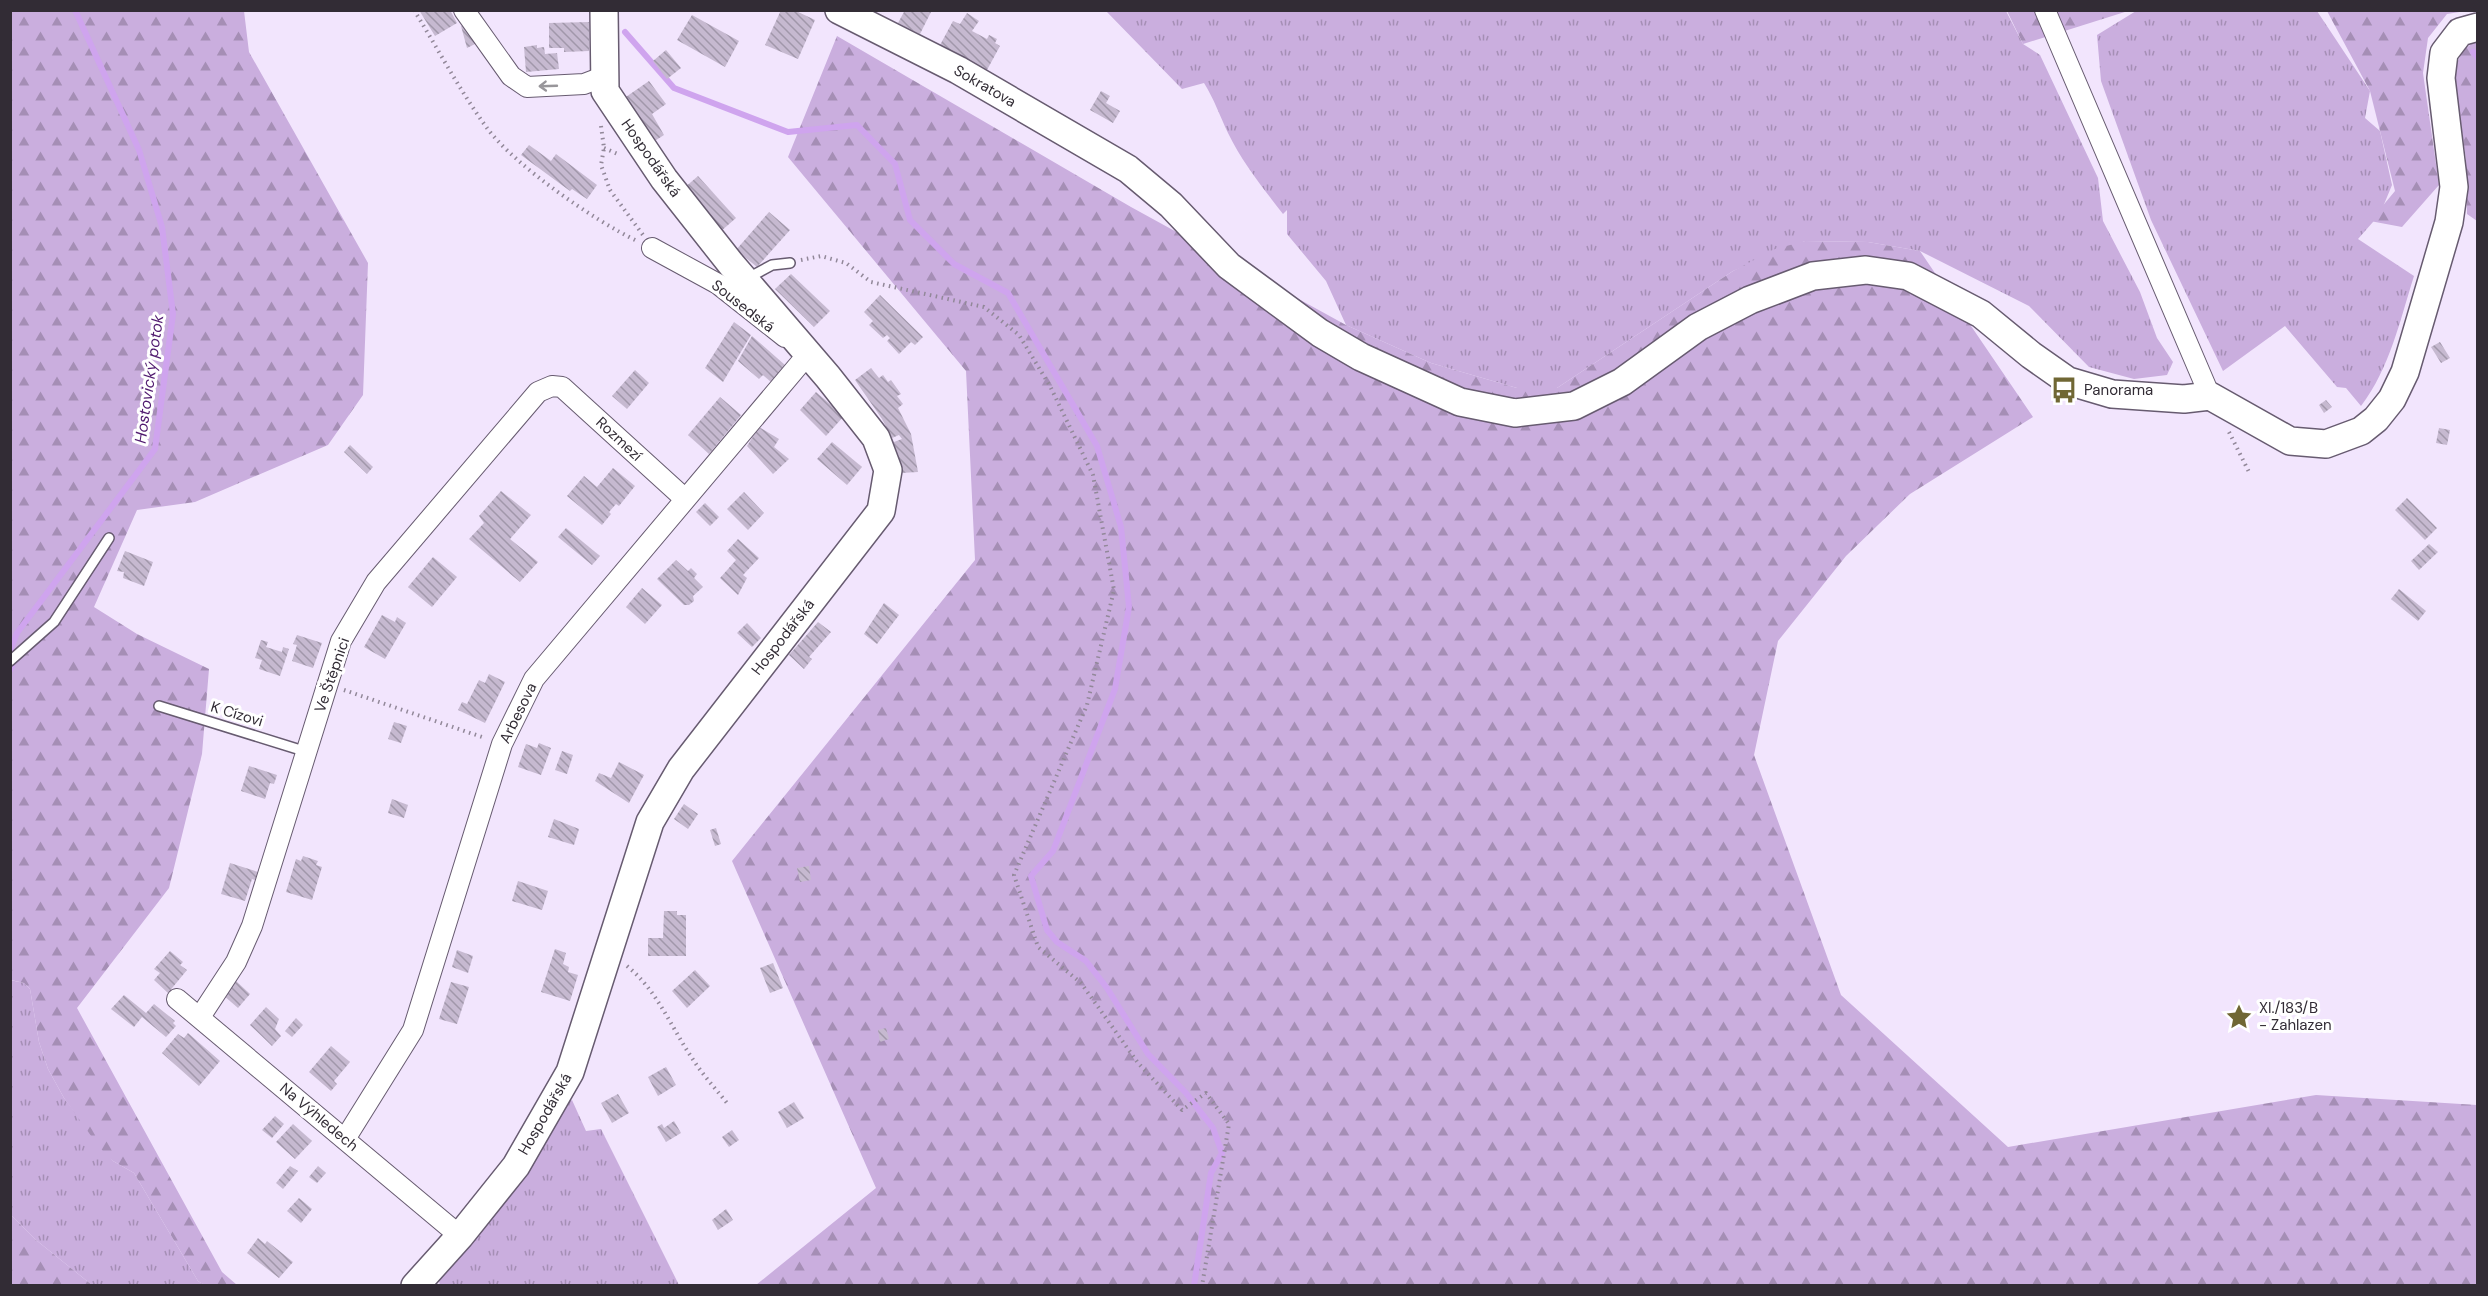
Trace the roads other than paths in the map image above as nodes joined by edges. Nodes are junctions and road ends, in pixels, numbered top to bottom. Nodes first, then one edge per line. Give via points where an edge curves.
1 (464, 10) edge
2 (604, 10) edge
3 (839, 10) edge
4 (2045, 10) edge
5 (2478, 27) edge
6 (605, 76) junction
7 (652, 248) road end
8 (790, 263) road end
9 (744, 280) junction
10 (805, 351) junction
11 (552, 386) joint
12 (2210, 396) junction
13 (684, 498) junction
14 (109, 538) dead end
15 (10, 661) edge
16 (159, 706) dead end
17 (307, 752) junction
18 (177, 999) dead end
19 (200, 1017) junction
20 (345, 1139) junction
21 (460, 1236) junction
22 (415, 1286) edge

6 -> 1 street via 584,84 527,87 511,76
2 - 6 street, Hospodářská
3 - 12 street, Sokratova via 958,70 1128,169 1172,205 1229,266 1320,333 1361,357 1460,402 1515,413 1574,406 1622,382 1698,327 1750,300 1813,276 1866,270 1908,276 1981,314 2068,381 2112,394 2184,399
4 - 12 street
5 - 12 street via 2460,32 2444,53 2441,78 2454,187 2449,222 2422,320 2392,399 2361,431 2326,444 2290,441
6 - 9 street, Hospodářská via 605,91 664,179
7 - 10 street, Sousedská via 718,284 774,332
8 - 9 lane via 772,265
9 - 10 street, Hospodářská
10 - 13 street, Arbesova
10 - 21 street, Hospodářská via 876,438 888,470 881,511 681,769 650,822 570,1072 516,1166
11 - 13 street, Rozmezí via 562,387
11 - 17 street, Ve Štěpnici via 538,392 376,582 341,641
13 - 20 street, Arbesova via 534,679 502,744 413,1030
14 - 15 lane via 54,622
16 - 17 lane, K Cízovi
17 - 19 street, Ve Štěpnici via 252,926 236,963
18 - 19 street, Na Výhledech
19 - 20 street, Na Výhledech
20 - 21 street, Na Výhledech
21 - 22 street, Hospodářská

